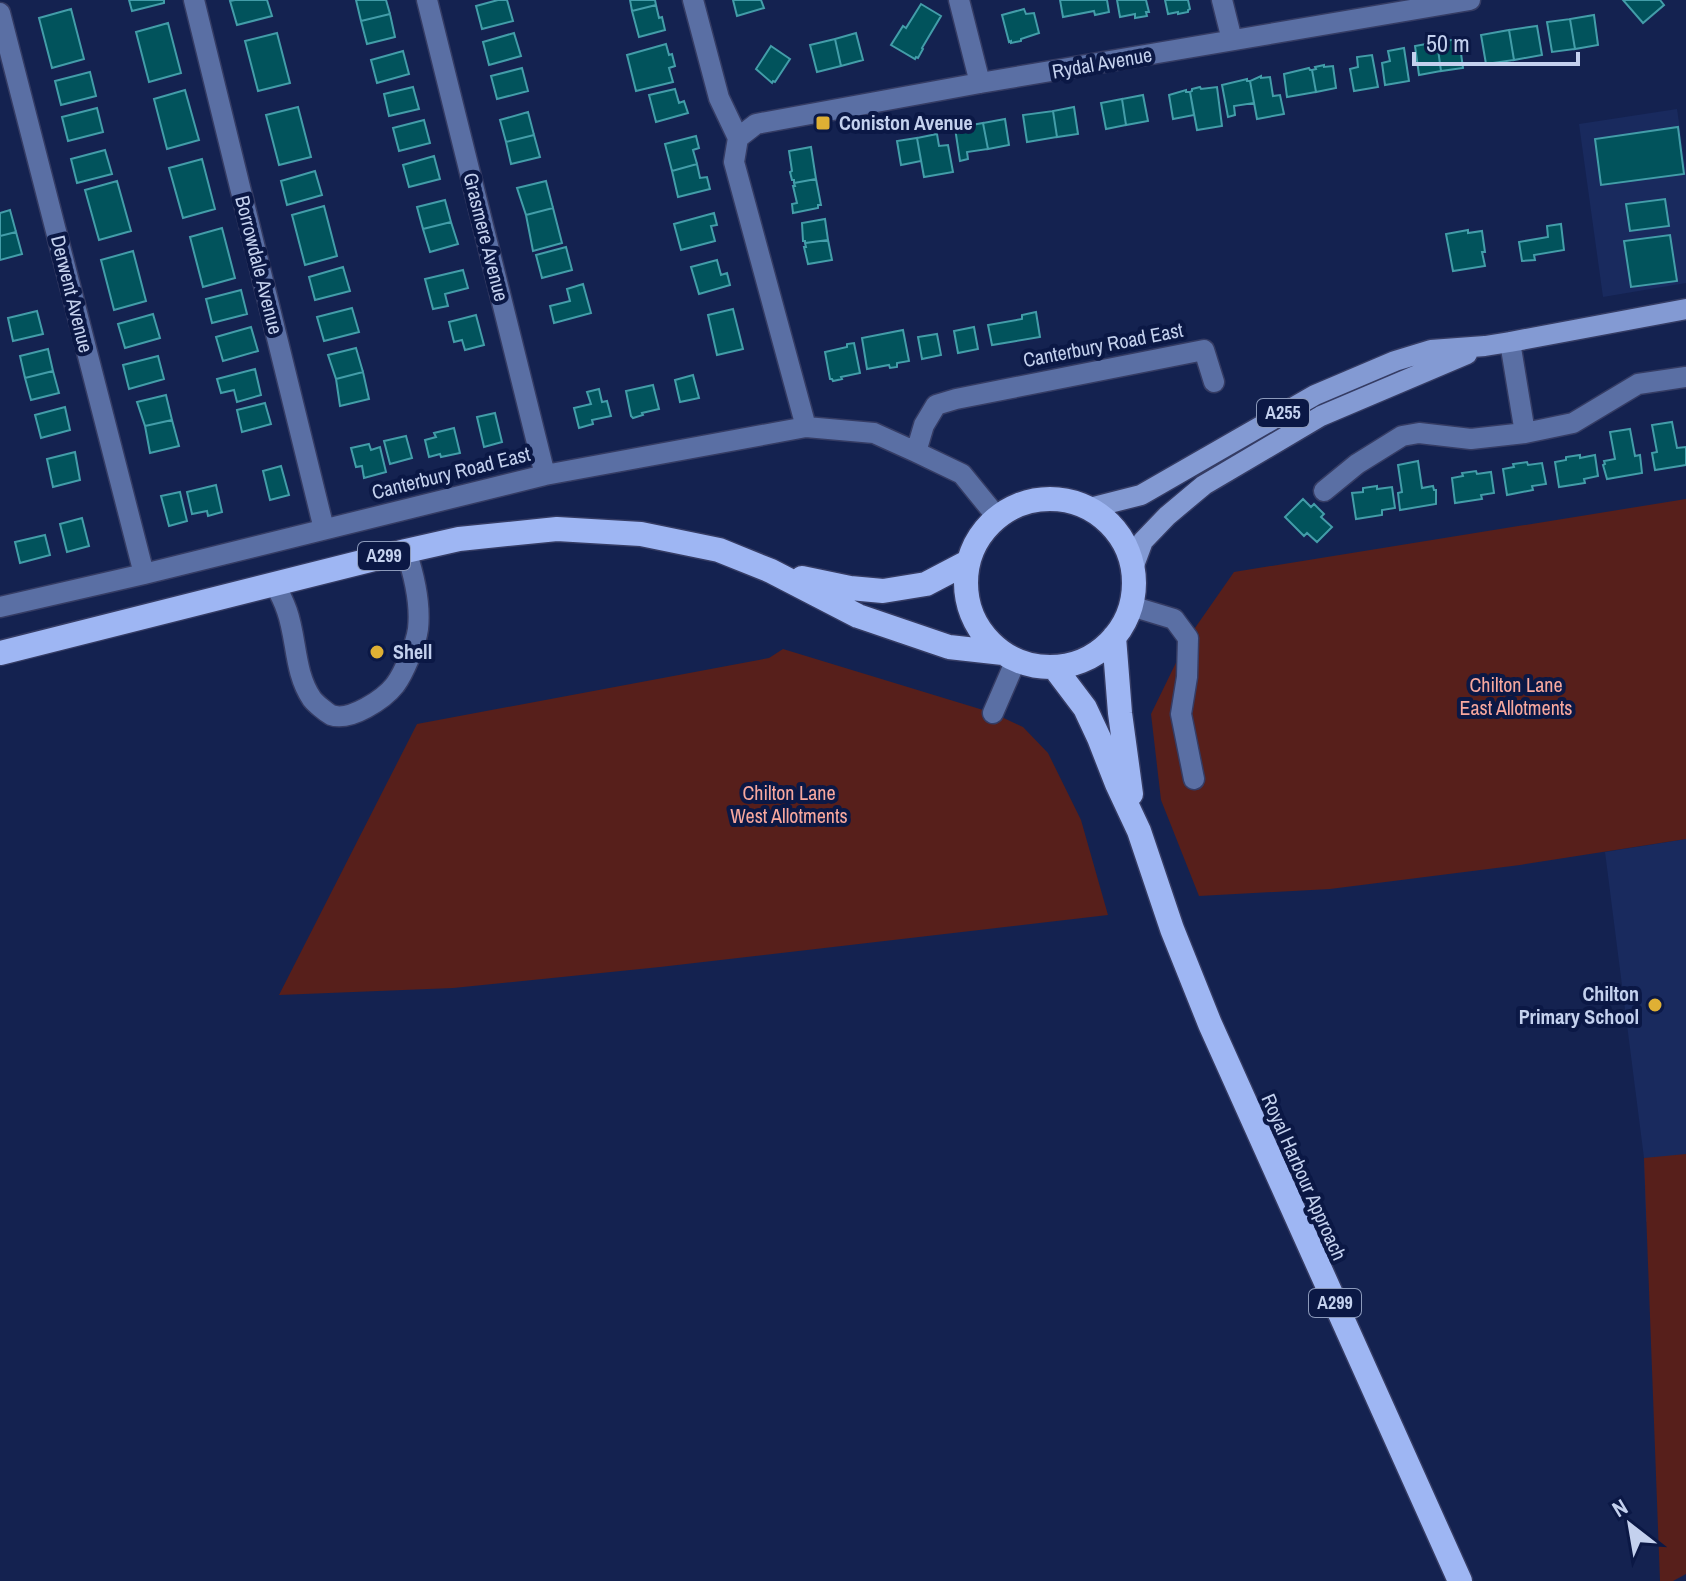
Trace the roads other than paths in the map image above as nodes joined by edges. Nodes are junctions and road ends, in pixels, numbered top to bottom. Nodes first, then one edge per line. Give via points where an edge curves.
1 (194, 0) edge
2 (427, 0) edge
3 (693, 0) edge
4 (959, 0) edge
5 (1222, 0) edge
6 (1470, 0) edge
7 (0, 13) edge
8 (1232, 40) junction
9 (980, 83) junction
10 (738, 138) junction
11 (1686, 309) edge
12 (1510, 342) junction
13 (1485, 346) junction
14 (1686, 377) edge
15 (1214, 382) dead end
16 (806, 427) junction
17 (1525, 433) junction
18 (916, 452) junction
19 (545, 475) junction
20 (1324, 491) dead end
21 (1090, 508) junction
22 (997, 517) junction
23 (324, 529) junction
24 (406, 551) junction
25 (968, 562) junction
26 (1133, 568) junction
27 (771, 571) junction
28 (144, 574) junction
29 (274, 583) junction
30 (1131, 606) junction
31 (0, 607) edge
32 (1114, 637) junction
33 (0, 653) edge
34 (1009, 656) junction
35 (1054, 667) junction
36 (993, 713) dead end
37 (1194, 779) dead end
38 (1139, 831) junction
39 (1460, 1581) edge

1 - 23 street, Borrowdale Avenue
2 - 19 street, Grasmere Avenue
3 - 10 street via 719,98
4 - 9 street
5 - 8 street
6 - 8 street, Rydal Avenue
7 - 28 street, Derwent Avenue
8 - 9 street, Rydal Avenue
9 - 10 street, Rydal Avenue via 756,124
10 - 16 street via 734,162
11 - 12 main road, A255
12 - 13 main road, A255
12 - 17 street
13 - 21 main road, A255 via 1431,350 1395,361 1315,395 1141,495
13 - 26 main road, A255 via 1321,416 1204,485 1143,541
14 - 17 street via 1638,384 1573,423
15 - 18 street, Canterbury Road East via 1204,350 956,399 936,405
16 - 18 street, Canterbury Road East via 874,433
16 - 19 street, Canterbury Road East
17 - 20 street via 1471,439 1402,436
18 - 22 street, Canterbury Road East via 962,474
19 - 23 street, Canterbury Road East
21 - 22 highway via 1042,499
21 - 26 highway via 1110,523
22 - 25 highway via 979,537
23 - 28 street, Canterbury Road East
24 - 27 highway, A299 via 459,539 557,529 613,532 719,550
24 - 29 highway, A299
24 - 29 street via 416,582 414,642 394,686 350,715 332,715 313,700
25 - 27 highway, A299 via 926,584 883,591
25 - 34 highway via 968,603 975,622
26 - 30 highway
27 - 34 highway, A299 via 858,616 949,647
28 - 31 street, Canterbury Road East
29 - 33 highway, A299
30 - 32 highway
30 - 37 street via 1174,619 1188,638 1181,714
32 - 35 highway via 1087,658
32 - 38 highway, Royal Harbour Approach / A299
34 - 35 highway
34 - 36 street
35 - 38 highway, Royal Harbour Approach / A299 via 1085,708
38 - 39 highway, Royal Harbour Approach / A299 via 1210,1024

